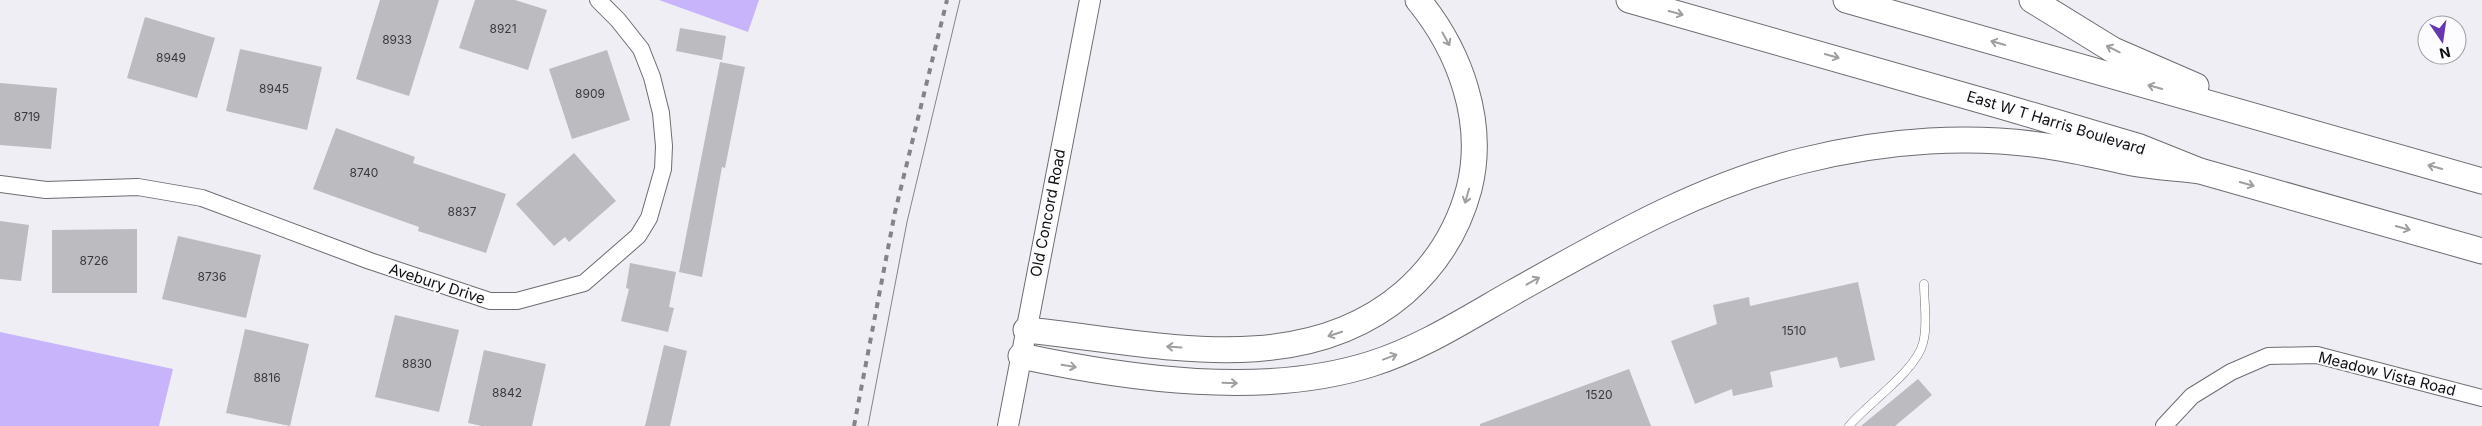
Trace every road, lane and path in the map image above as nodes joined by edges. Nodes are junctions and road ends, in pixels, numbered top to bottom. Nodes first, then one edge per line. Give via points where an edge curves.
1 (598, 0) edge
2 (1090, 0) edge
3 (1418, 0) edge
4 (1629, 0) edge
5 (1846, 0) edge
6 (2032, 0) edge
7 (2269, 120) junction
8 (2200, 170) junction
9 (2482, 180) edge
10 (0, 184) edge
11 (2482, 250) edge
12 (1924, 284) dead end
13 (1026, 330) junction
14 (1021, 356) junction
15 (2482, 398) edge
16 (1008, 426) edge
17 (1849, 426) edge
18 (2164, 426) edge

1 - 10 street, Avebury Drive via 641,49 661,114 664,154 649,218 638,236 584,283 517,301 490,301 370,262 202,198 138,187 46,190
2 - 13 street, Old Concord Road
3 -> 13 main road via 1440,28 1459,68 1467,92 1474,147 1471,180 1457,224 1432,264 1394,301 1350,329 1316,340 1249,350 1146,345
4 -> 8 main road, East W T Harris Boulevard via 2140,147
7 -> 5 main road
7 -> 6 main road via 2113,50
9 -> 7 main road
8 -> 11 main road, East W T Harris Boulevard
14 -> 8 main road via 1111,373 1220,382 1276,382 1370,365 1436,336 1611,237 1688,199 1771,169 1873,145 1954,140 2012,143
12 - 17 lane via 1923,344 1916,358
13 - 14 street, Old Concord Road
14 - 16 street, Old Concord Road
15 - 18 street, Meadow Vista Road via 2317,355 2268,356 2231,372 2192,396

